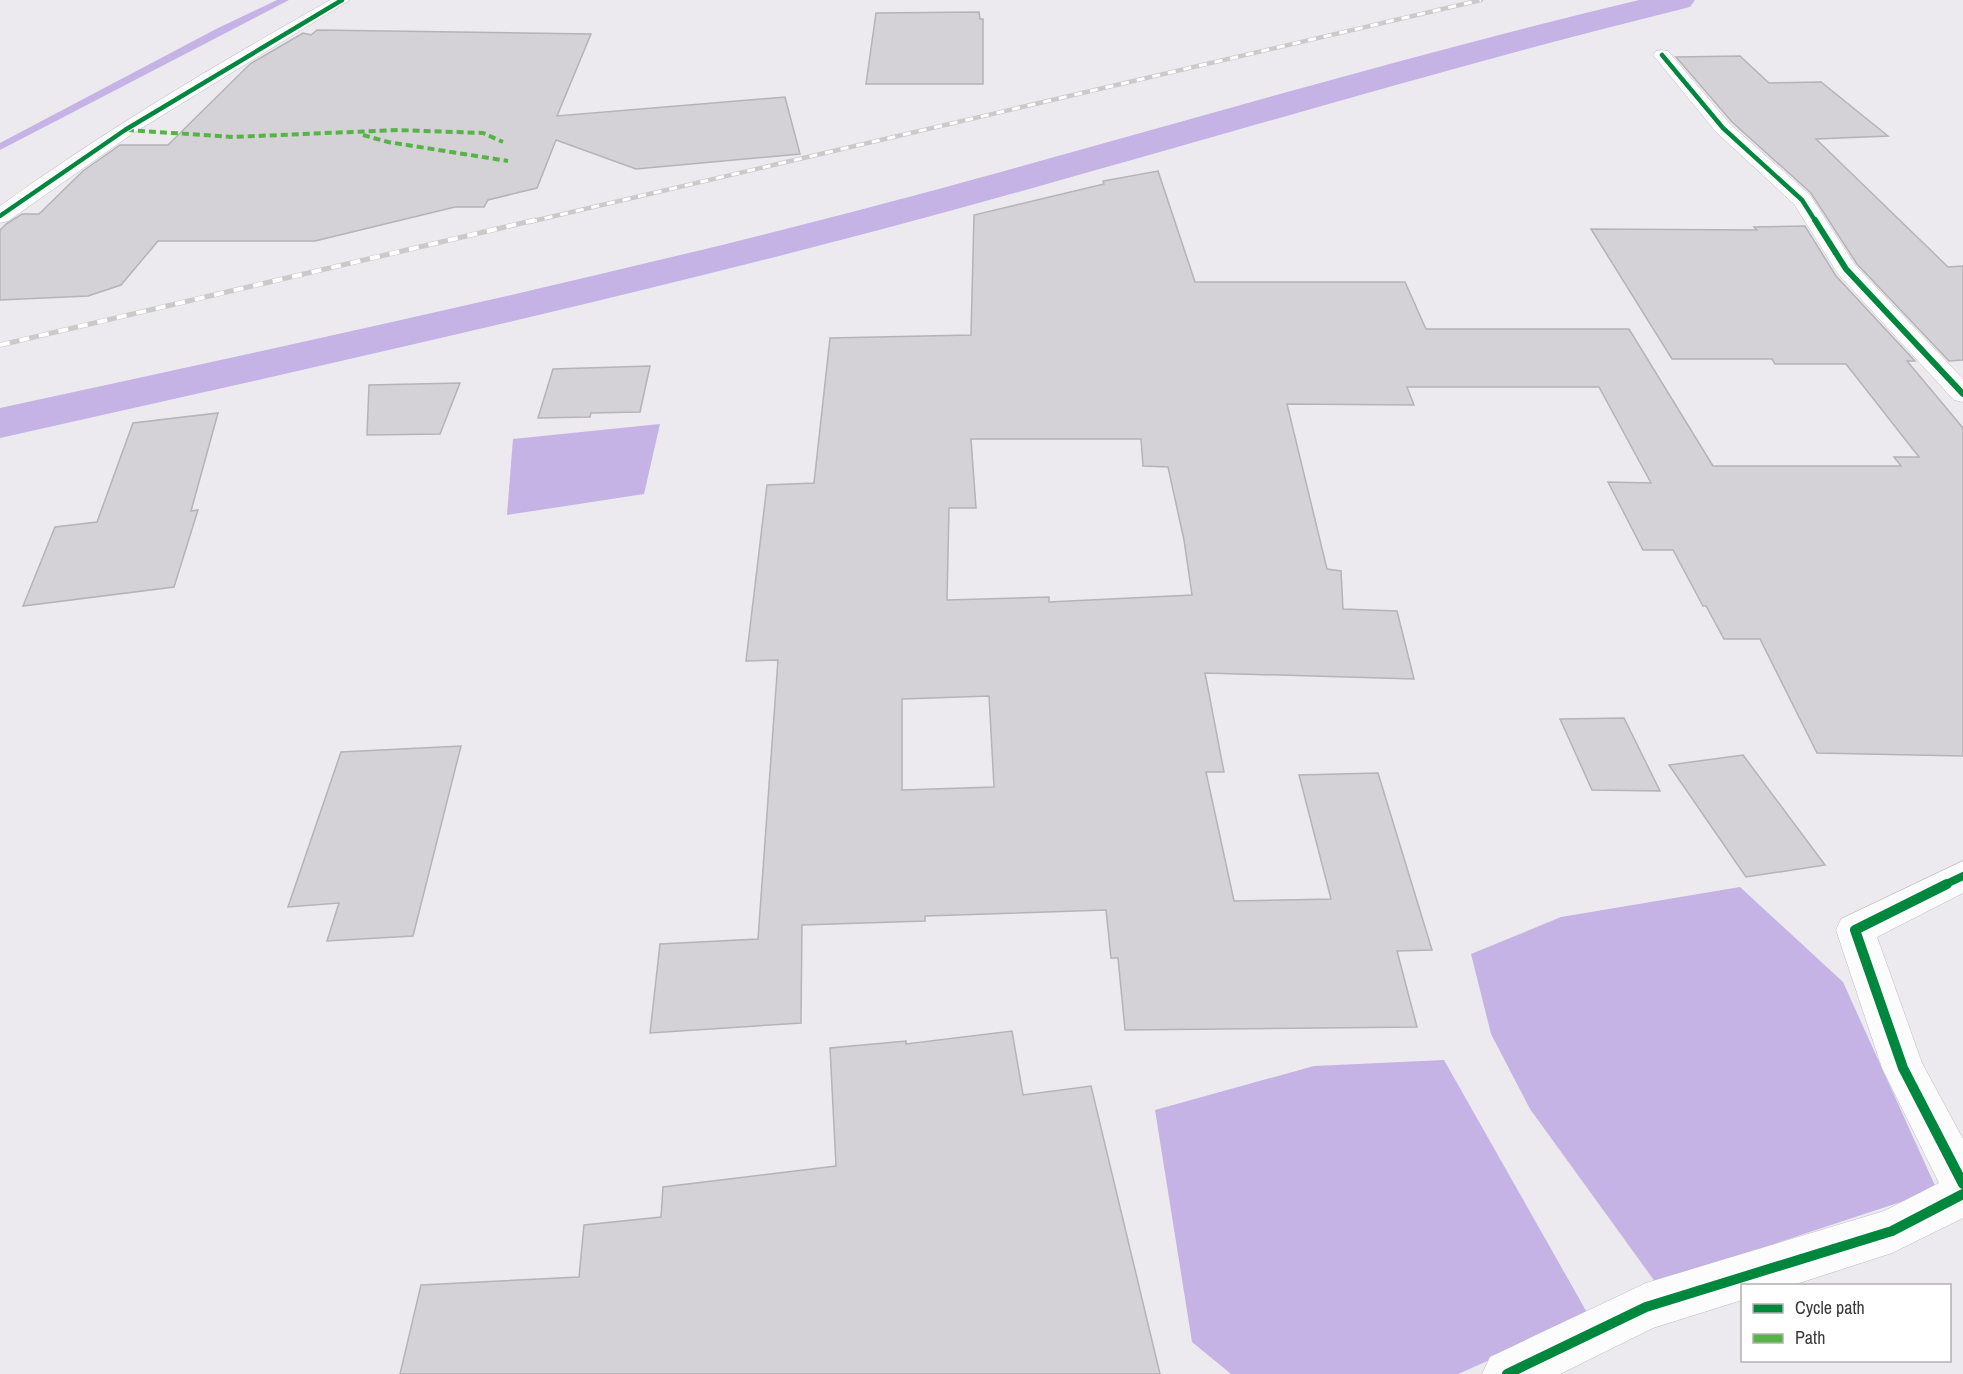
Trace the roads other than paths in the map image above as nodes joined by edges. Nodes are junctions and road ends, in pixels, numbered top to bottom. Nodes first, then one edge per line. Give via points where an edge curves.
1 (342, 0) edge
2 (1662, 55) dead end
3 (0, 216) edge
4 (1963, 394) edge
5 (1963, 876) edge
6 (1963, 1184) edge
7 (1963, 1194) edge
8 (1507, 1374) edge

1 - 3 street via 124,130
2 - 4 street via 1723,128 1802,200 1846,270
5 - 6 street via 1855,930 1903,1068
7 - 8 street via 1892,1231 1646,1307

